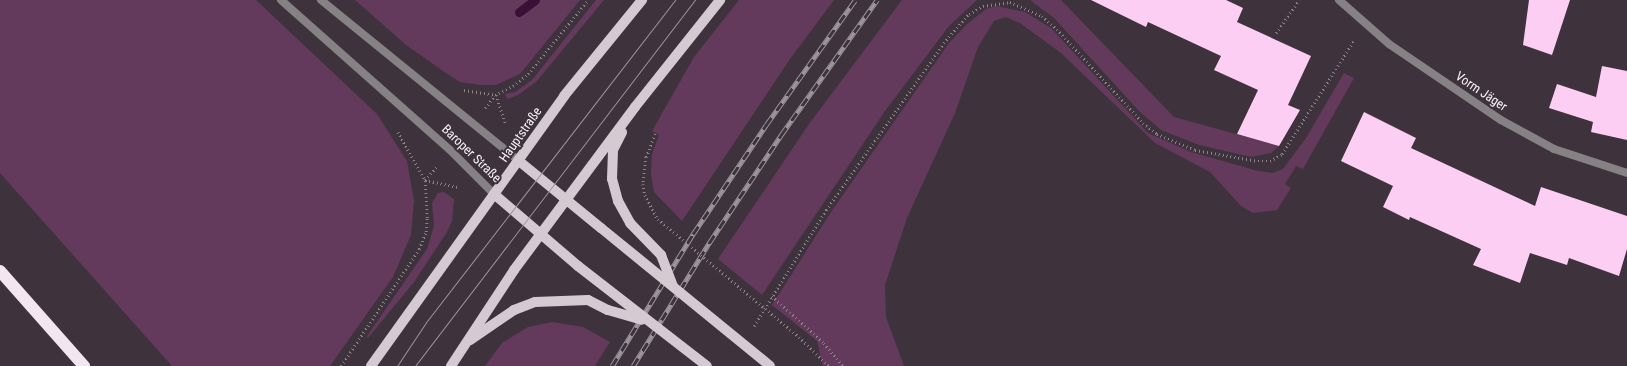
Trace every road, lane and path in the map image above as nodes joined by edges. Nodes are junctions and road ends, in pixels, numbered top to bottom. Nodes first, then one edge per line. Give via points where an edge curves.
1 (281, 0) edge
2 (321, 0) edge
3 (588, 0) edge
4 (642, 0) edge
5 (720, 0) edge
6 (1299, 0) edge
7 (1339, 0) edge
8 (1365, 23) junction
9 (1276, 33) dead end
10 (495, 95) dead end
11 (635, 107) junction
12 (655, 133) dead end
13 (519, 161) junction
14 (1627, 173) edge
15 (425, 180) dead end
16 (494, 194) junction
17 (566, 200) junction
18 (540, 234) junction
19 (0, 271) edge
20 (673, 286) junction
21 (648, 321) junction
22 (466, 342) junction
23 (84, 366) edge
24 (341, 366) edge
25 (371, 366) edge
26 (451, 366) edge
27 (707, 366) edge
28 (770, 366) edge
29 (829, 366) edge
30 (843, 366) edge

1 - 16 street, Baroper Straße via 450,150
2 - 13 street, Baroper Straße
3 - 10 path via 528,74 513,86
4 - 13 main road, Hauptstraße via 564,96
5 - 11 main road
6 - 9 path
7 - 8 street, Vorm Jäger
8 - 14 street, Vorm Jäger via 1401,52 1531,138
8 - 30 path via 1282,154 1270,161 1258,161 1195,150 1157,134 1143,123 1058,29 1042,16 1010,2 983,6 969,14 946,40 826,210 772,296 824,343
11 - 17 main road
11 - 20 main road, Baroper Straße, bridge via 613,150 612,179 618,201 630,223 661,255
12 - 29 path, bridge via 646,157 643,184 645,195 658,219 799,337
13 - 16 main road, Hauptstraße
13 - 17 main road, Baroper Straße
15 - 24 path via 426,232 419,249
16 - 18 main road, Baroper Straße
16 - 25 main road, Hauptstraße
17 - 18 main road
17 - 20 main road, Baroper Straße, bridge
18 - 21 main road, Baroper Straße, bridge
18 - 22 main road
19 - 23 highway
20 - 28 main road, Baroper Straße, bridge
21 - 22 main road, Baroper Straße, bridge via 608,310 588,300 557,299 535,302 514,310
21 - 27 main road, Baroper Straße, bridge
22 - 26 main road

